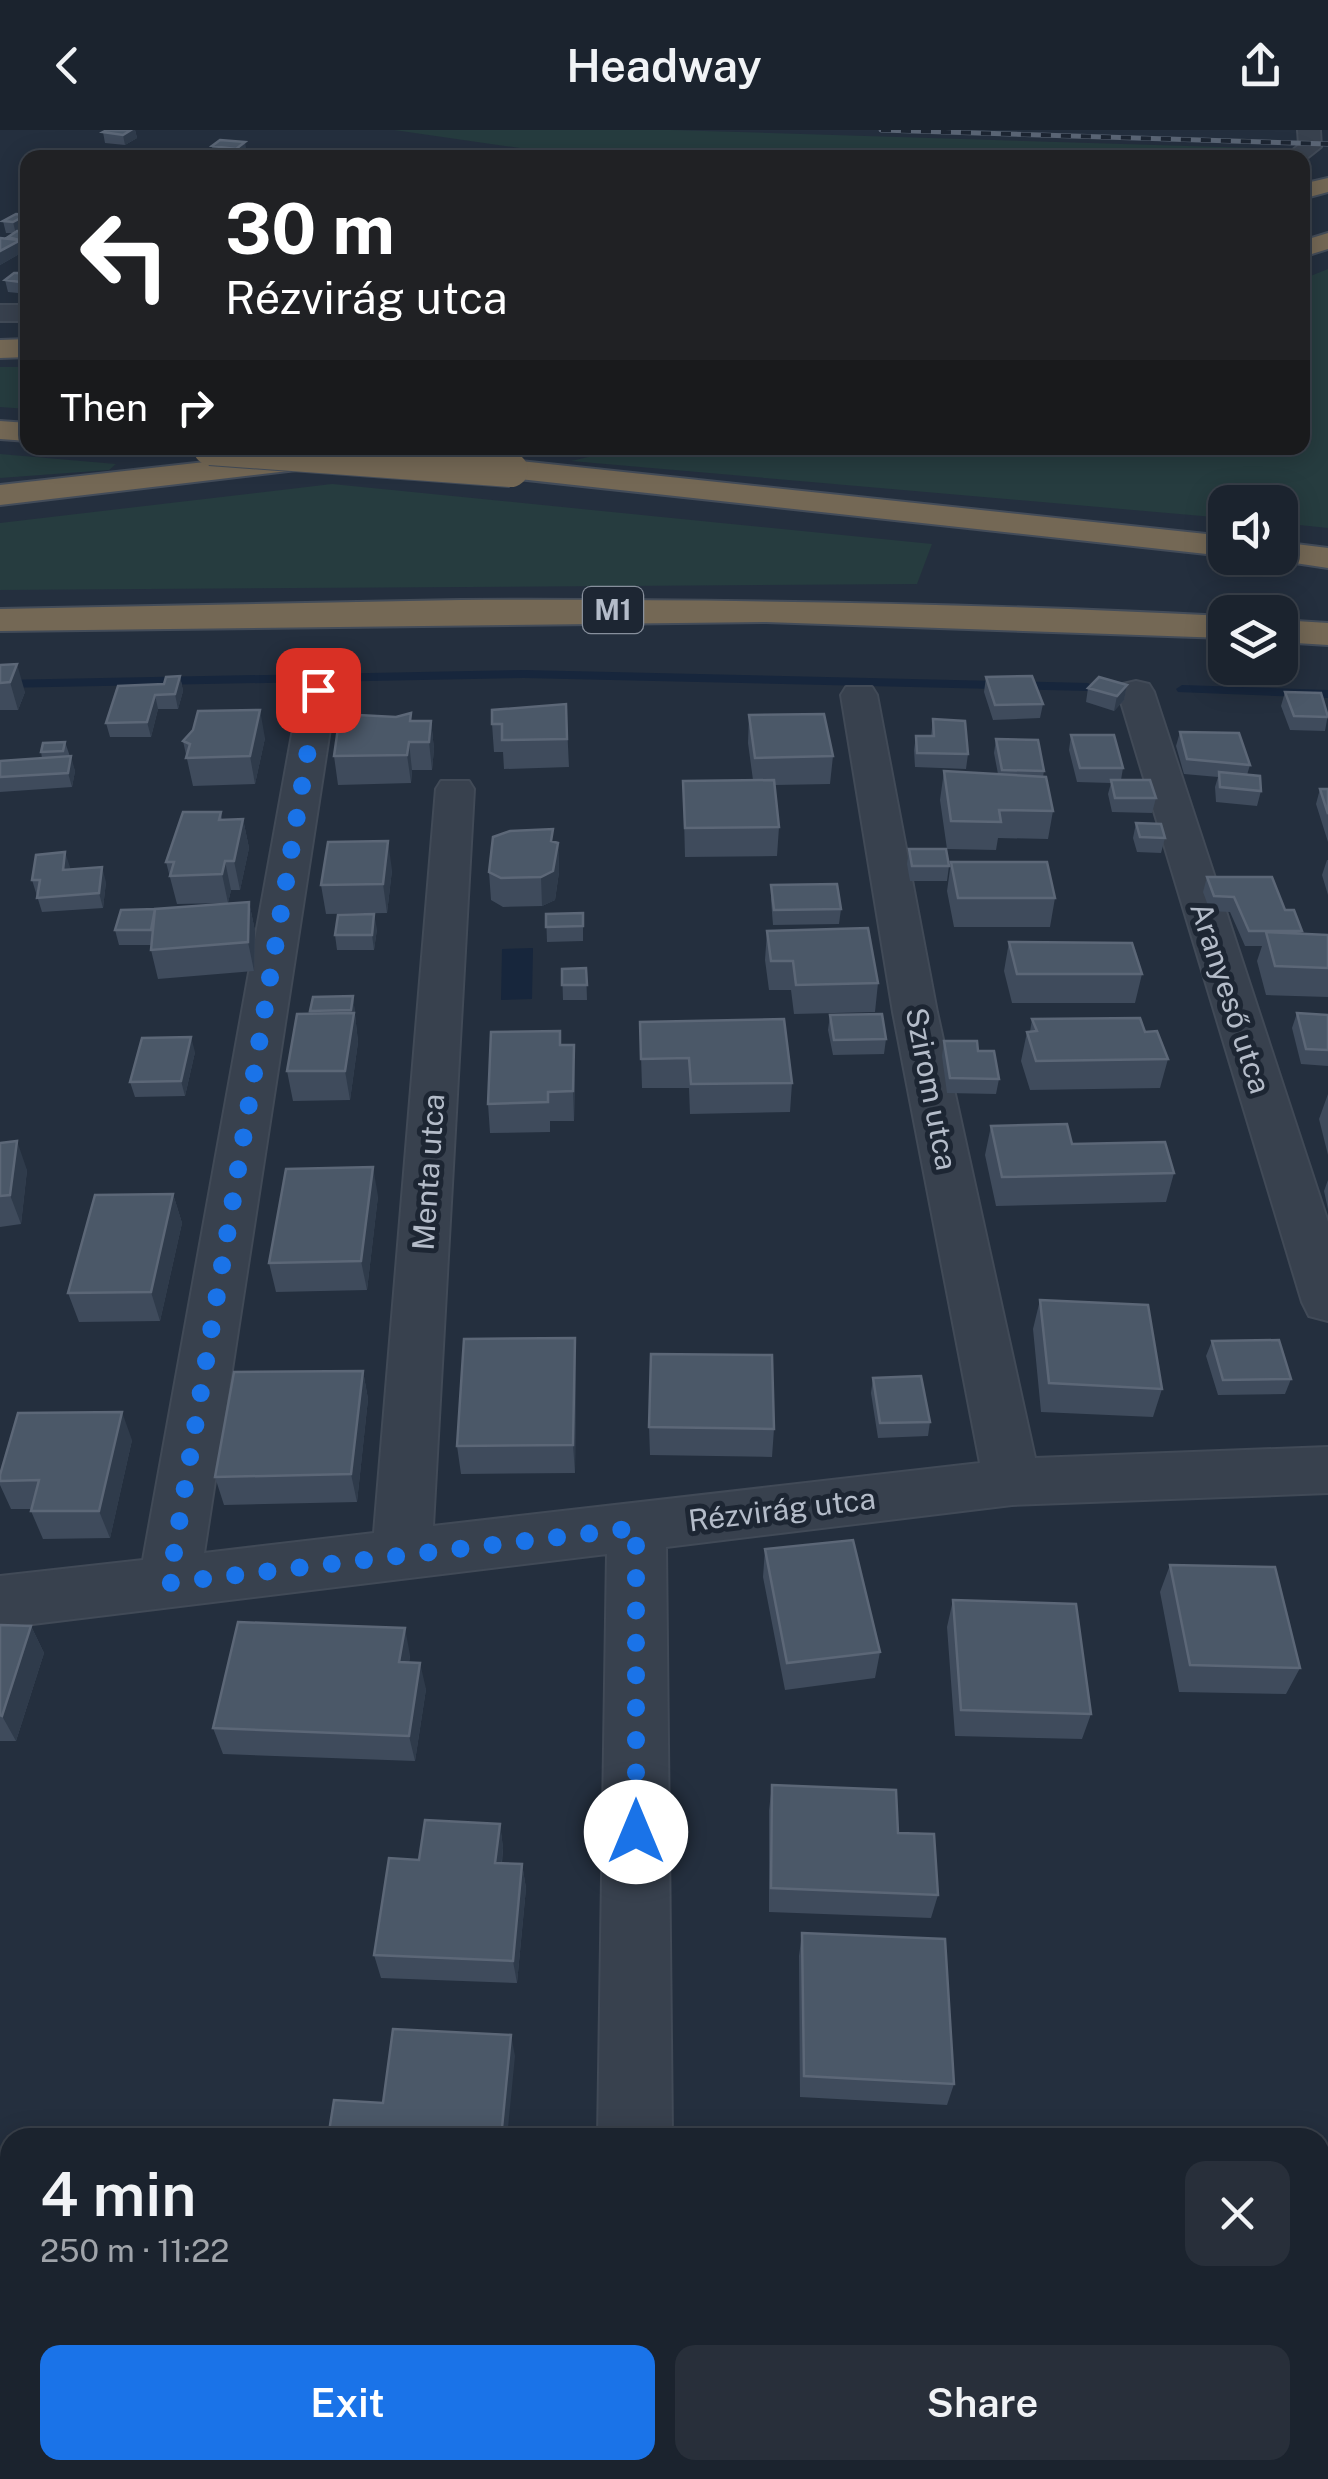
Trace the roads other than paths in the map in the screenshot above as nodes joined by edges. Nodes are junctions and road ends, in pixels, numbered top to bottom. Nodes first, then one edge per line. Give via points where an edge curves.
1 (306, 455) edge
2 (342, 455) edge
3 (0, 495) edge
4 (1208, 544) edge
5 (1298, 554) edge
6 (1328, 558) edge
7 (0, 620) edge
8 (1208, 626) edge
9 (1298, 632) edge
10 (1328, 634) edge
11 (318, 690) dead end
12 (1136, 692) dead end
13 (859, 695) dead end
14 (455, 788) dead end
15 (1328, 1302) edge
16 (1328, 1470) edge
17 (1012, 1482) junction
18 (636, 1528) junction
19 (402, 1556) junction
20 (169, 1583) junction
21 (0, 1602) edge
22 (635, 2128) edge

1 - 4 highway, bridge via 512,470
2 - 3 highway
5 - 6 highway
7 - 8 highway, M1 via 807,609
9 - 10 highway
11 - 20 street
12 - 15 street, Aranyeső utca
13 - 17 street, Szirom utca via 915,1012
14 - 19 street, Menta utca
16 - 17 street, Rézvirág utca
17 - 18 street, Rézvirág utca
18 - 19 street, Rézvirág utca
18 - 22 street
19 - 20 street, Rézvirág utca
20 - 21 street, Rézvirág utca

